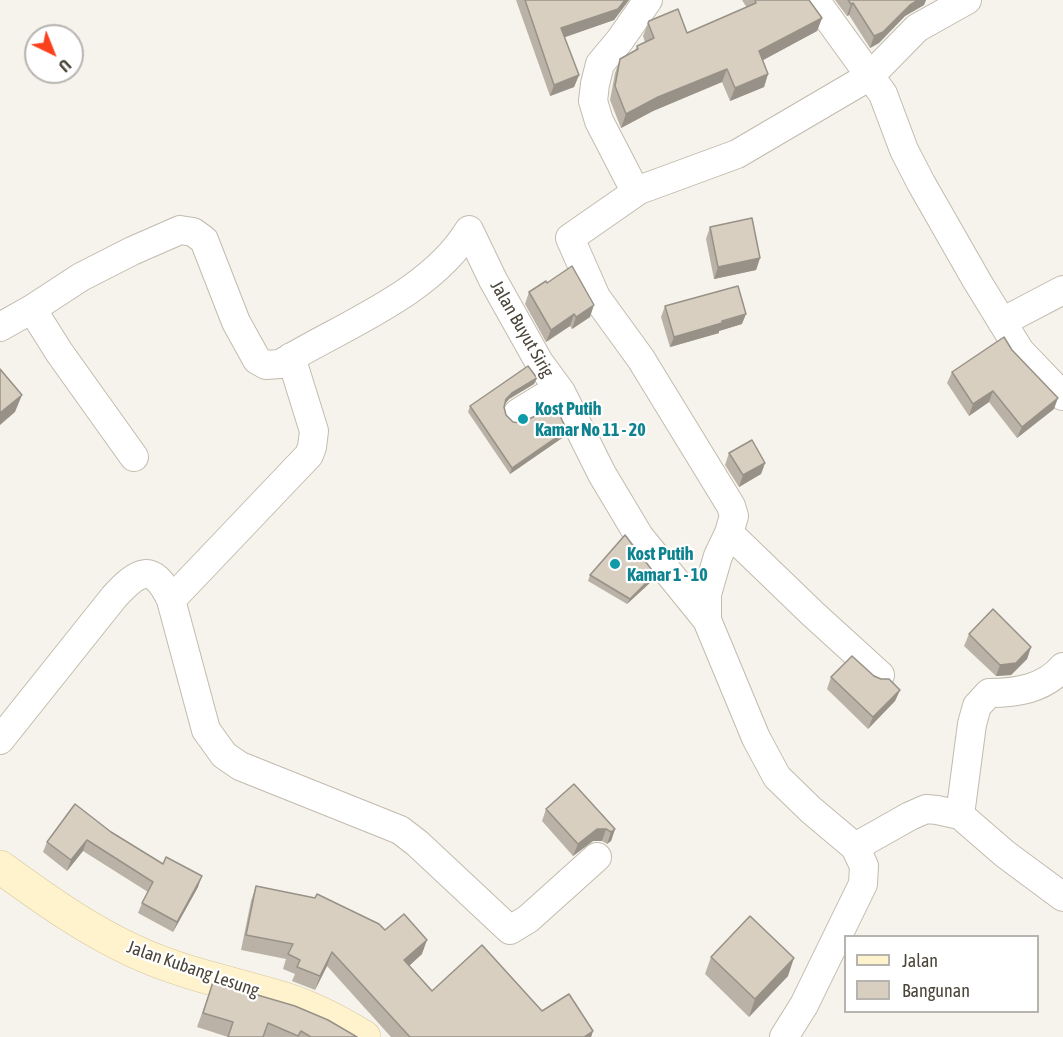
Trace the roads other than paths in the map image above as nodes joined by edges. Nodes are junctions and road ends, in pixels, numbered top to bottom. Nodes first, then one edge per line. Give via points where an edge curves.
1 (648, 0) edge
2 (815, 0) edge
3 (967, 0) edge
4 (870, 76) junction
5 (639, 190) junction
6 (1063, 290) edge
7 (32, 309) junction
8 (1002, 322) junction
9 (0, 327) edge
10 (291, 357) junction
11 (561, 392) junction
12 (1063, 396) edge
13 (518, 413) dead end
14 (134, 458) dead end
15 (729, 533) junction
16 (171, 600) junction
17 (707, 620) junction
18 (1063, 667) edge
19 (880, 675) dead end
20 (0, 740) edge
21 (960, 815) junction
22 (855, 848) junction
23 (597, 858) dead end
24 (0, 867) edge
25 (1063, 897) edge
26 (355, 1035) edge
27 (784, 1037) edge

1 - 5 street via 600,64 593,101 631,183
2 - 4 street
3 - 4 street via 917,28
4 - 5 street via 737,154
4 - 8 street via 883,94 921,183
5 - 15 street via 570,238 596,297 641,359 731,506 734,516
6 - 8 street
7 - 9 street
7 - 10 street via 81,277 132,251 180,230 193,232 204,240 236,322 257,360 266,365 280,364
7 - 14 street
8 - 12 street via 1020,351
10 - 11 street, Jalan Buyut Sirig via 407,293 460,243 468,230 539,362
10 - 16 street via 314,431 309,455
11 - 13 street
11 - 17 street, Jalan Buyut Sirig via 602,474 639,536
15 - 17 street via 708,594
15 - 19 street
16 - 20 street via 156,576 146,574 129,581
16 - 23 street via 206,730 224,755 240,766 400,830 505,927 510,930 521,924
17 - 22 street via 756,738 777,777
18 - 21 street via 1028,690 989,693 977,706
21 - 22 street via 926,809
21 - 25 street
22 - 27 street via 864,866 863,884 804,1005
24 - 26 street, Jalan Kubang Lesung via 83,924 137,953 305,1007 340,1022

